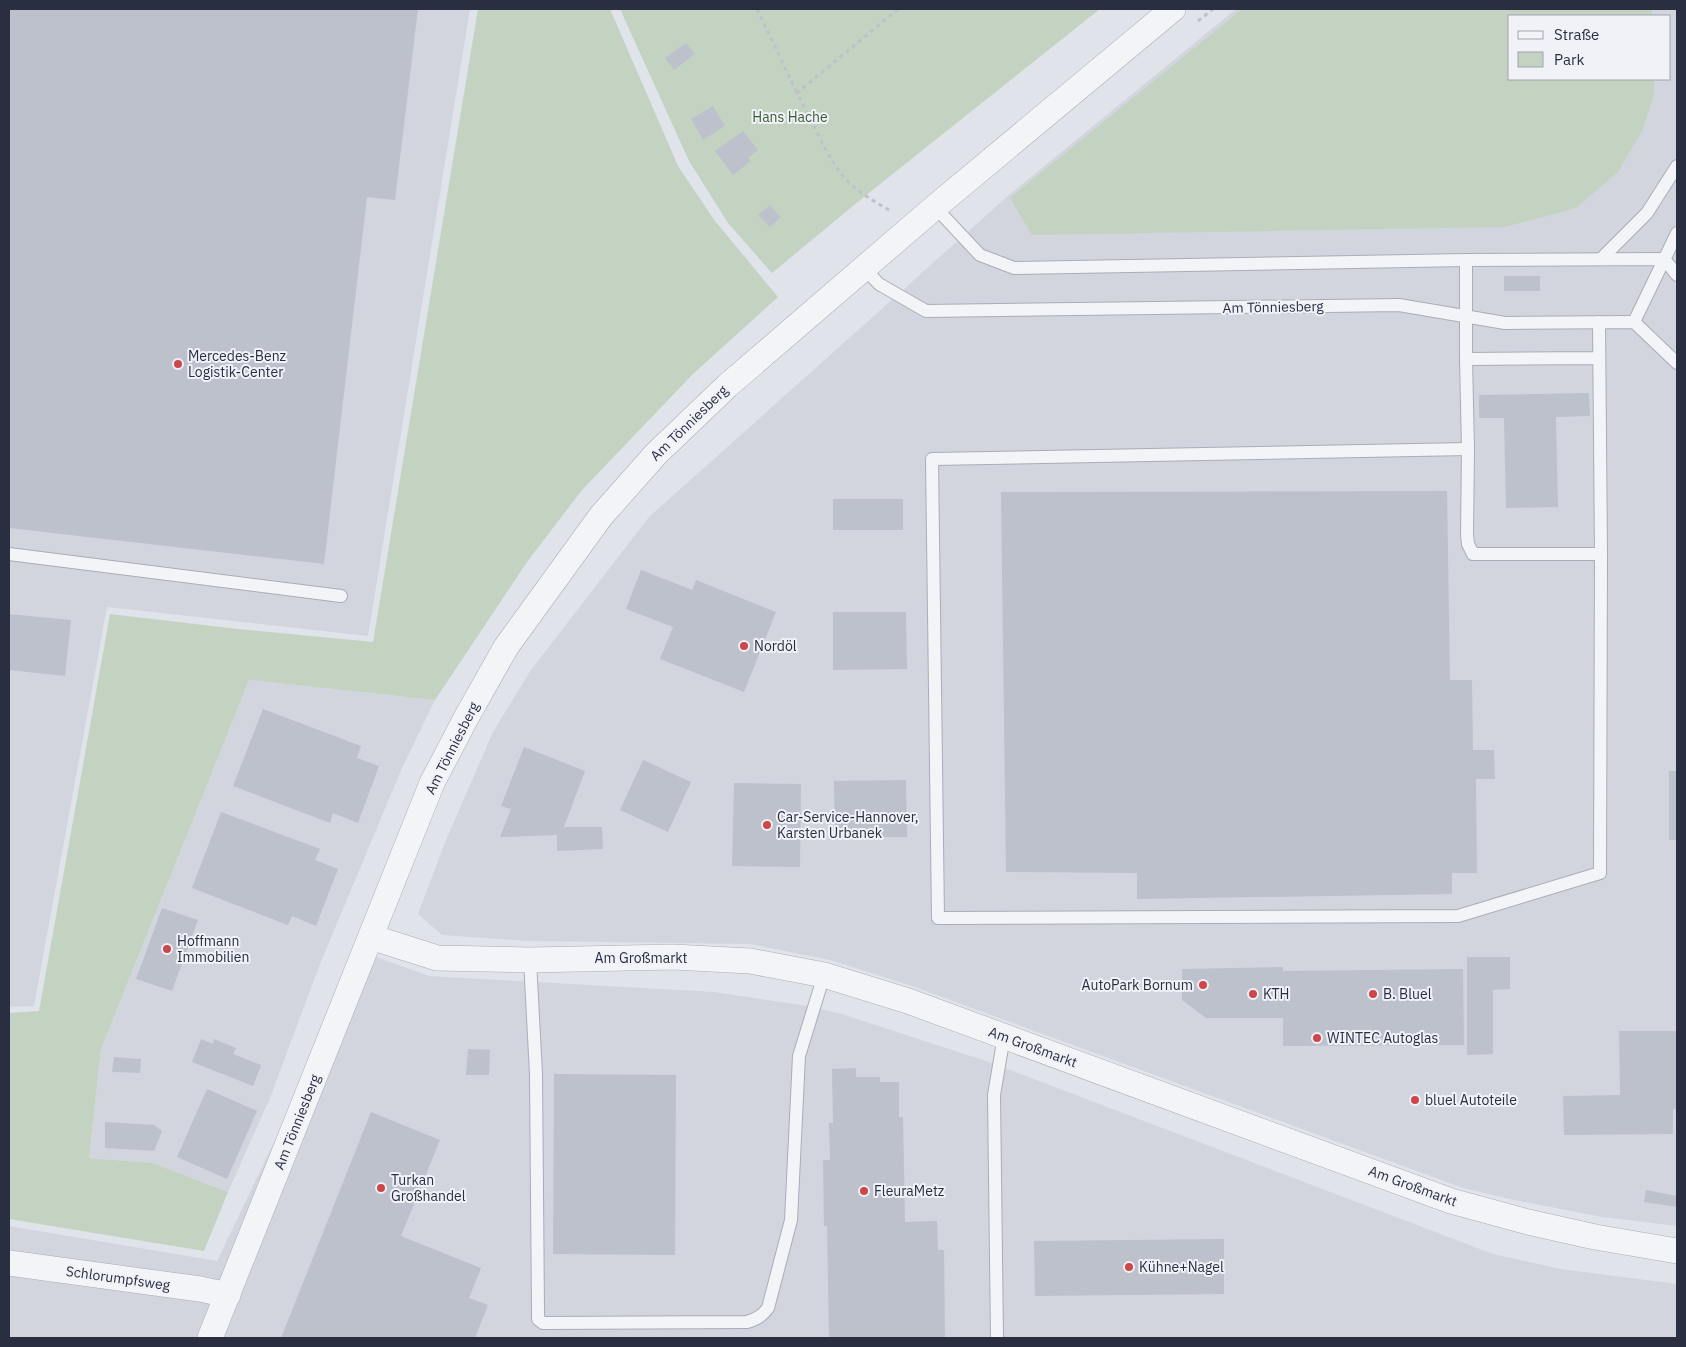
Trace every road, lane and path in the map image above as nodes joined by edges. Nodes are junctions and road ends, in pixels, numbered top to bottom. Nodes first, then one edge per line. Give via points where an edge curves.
1 (757, 9) edge
2 (898, 9) edge
3 (1172, 9) edge
4 (1213, 9) edge
5 (1198, 21) dead end
6 (797, 92) junction
7 (1677, 166) edge
8 (935, 207) junction
9 (893, 212) dead end
10 (1677, 233) edge
11 (1601, 259) junction
12 (1664, 259) junction
13 (1466, 260) junction
14 (864, 268) junction
15 (1677, 274) edge
16 (1466, 316) junction
17 (1599, 322) junction
18 (1634, 322) junction
19 (1598, 358) junction
20 (1466, 359) junction
21 (1677, 362) edge
22 (1468, 449) junction
23 (9, 554) edge
24 (1601, 554) junction
25 (341, 596) dead end
26 (371, 937) junction
27 (530, 960) junction
28 (824, 975) junction
29 (1004, 1036) junction
30 (1677, 1251) edge
31 (9, 1264) edge
32 (228, 1295) junction
33 (210, 1338) edge
34 (997, 1338) edge

1 - 6 path
2 - 6 path
3 - 8 street, Am Tönniesberg
4 - 5 path
6 - 9 path via 843,176 865,196
7 - 11 lane via 1647,213
8 - 13 lane via 980,255 1014,268
8 - 14 street, Am Tönniesberg
10 - 12 lane
11 - 12 lane
11 - 13 lane
12 - 15 lane
12 - 18 lane
13 - 16 lane
14 - 16 lane, Am Tönniesberg via 879,284 926,311 1398,305
14 - 26 street, Am Tönniesberg via 727,386 656,454 596,524 506,647 466,718 432,782
16 - 17 lane, Am Tönniesberg via 1505,323
16 - 20 lane
17 - 18 lane, Am Tönniesberg
17 - 19 lane
18 - 21 lane
19 - 20 lane
19 - 24 lane
20 - 22 lane
22 - 24 lane via 1467,535 1473,554
22 - 24 lane via 932,459 938,918 1458,916 1600,873
23 - 25 lane
26 - 27 street, Am Großmarkt via 437,958
26 - 32 street, Am Tönniesberg
27 - 28 street, Am Großmarkt via 673,957 750,961
27 - 28 lane via 536,1074 538,1319 543,1323 747,1322 763,1315 768,1308 791,1220 799,1056
28 - 29 street, Am Großmarkt
29 - 30 street, Am Großmarkt via 1451,1201 1595,1237
29 - 34 lane via 994,1095
31 - 32 street, Schlorumpfsweg
32 - 33 street, Am Tönniesberg

